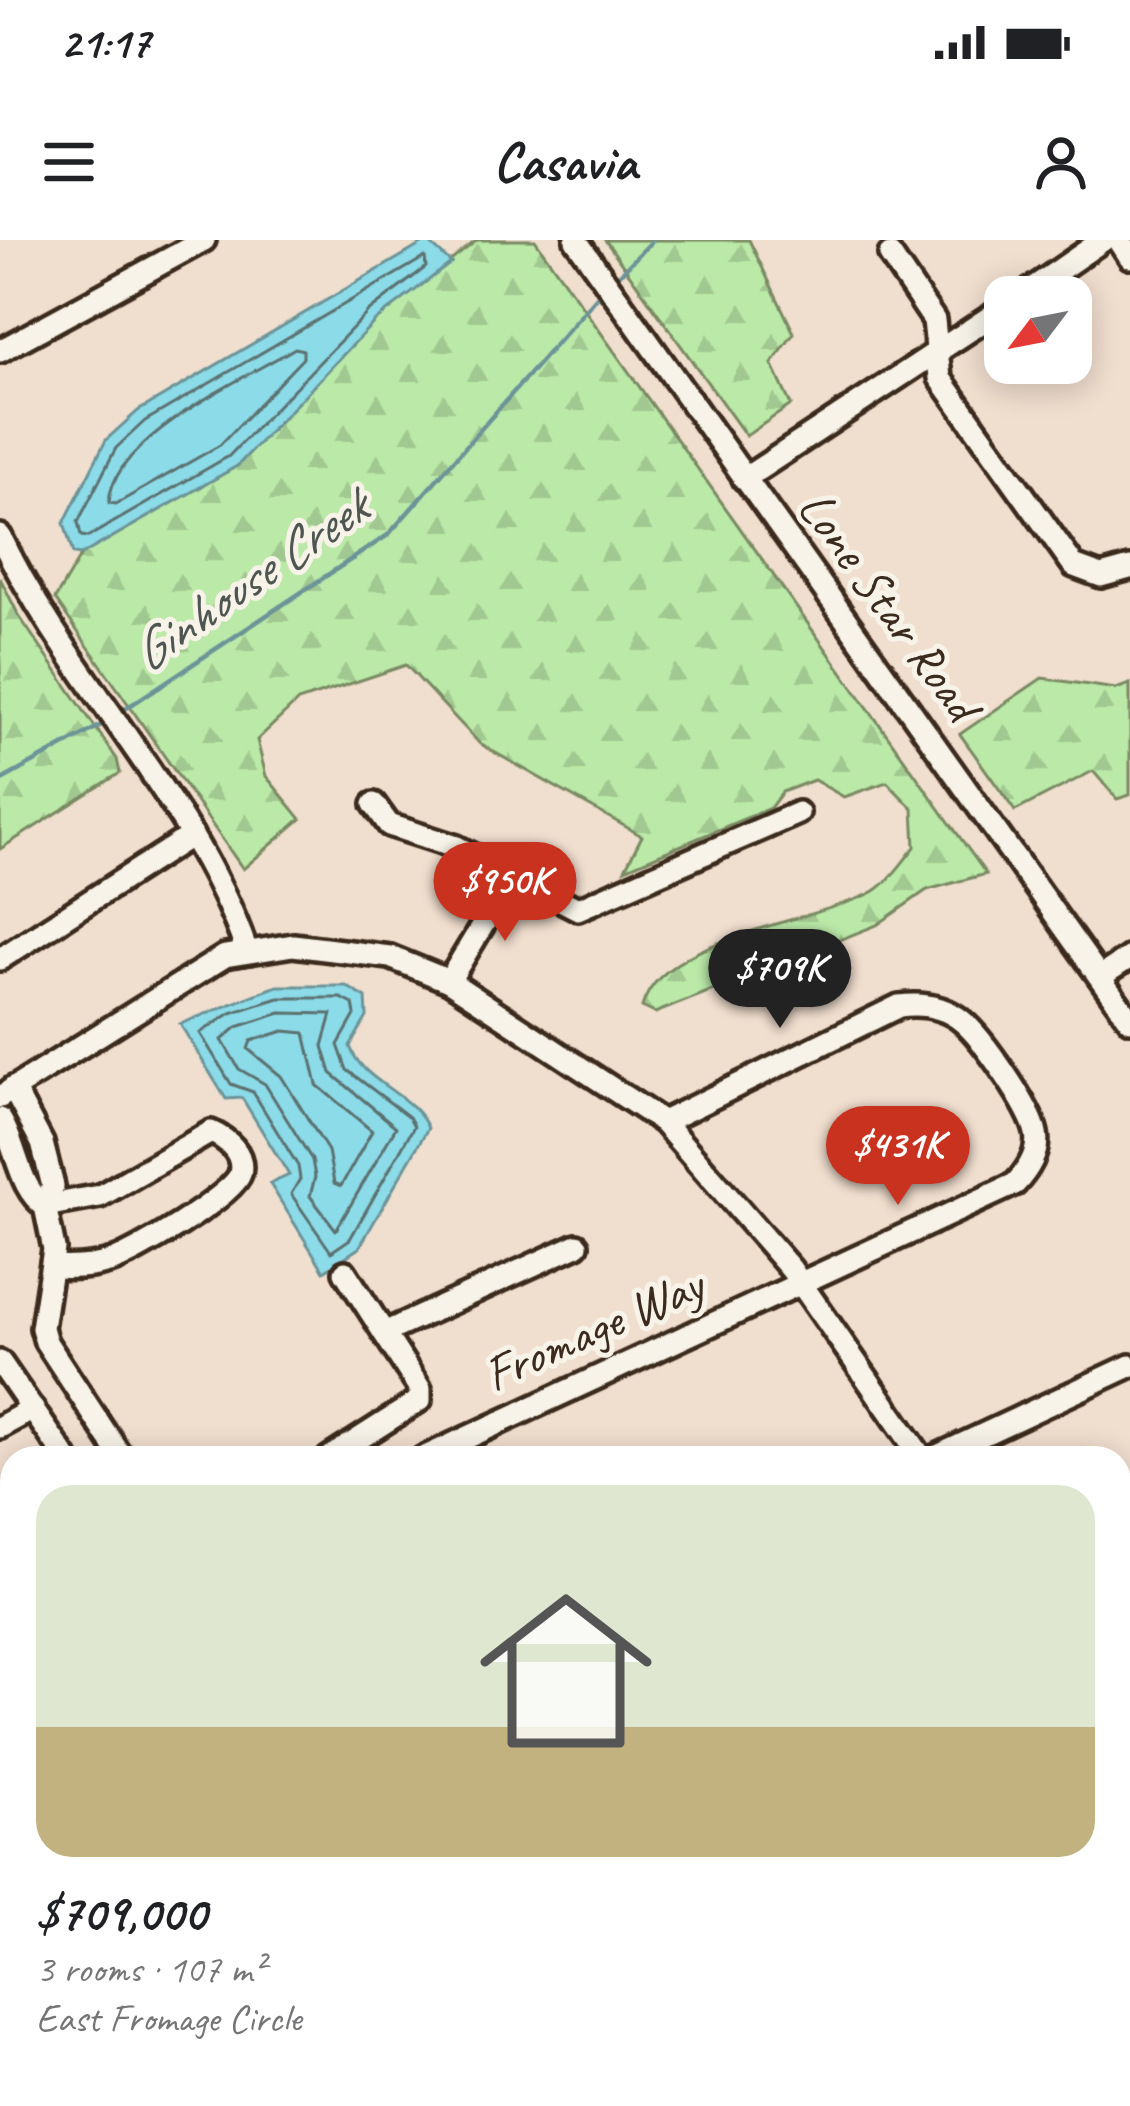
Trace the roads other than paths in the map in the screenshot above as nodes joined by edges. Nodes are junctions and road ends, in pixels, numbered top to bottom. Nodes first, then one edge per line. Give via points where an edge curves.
1 (204, 240) edge
2 (576, 240) edge
3 (1102, 240) edge
4 (1119, 240) edge
5 (890, 255) dead end
6 (1130, 257) edge
7 (1050, 276) edge
8 (984, 322) edge
9 (0, 352) edge
10 (939, 353) junction
11 (744, 479) junction
12 (0, 536) edge
13 (1130, 568) edge
14 (374, 804) dead end
15 (798, 813) dead end
16 (192, 835) junction
17 (511, 878) junction
18 (246, 949) junction
19 (1130, 957) edge
20 (0, 959) edge
21 (1100, 977) junction
22 (449, 982) junction
23 (1130, 1020) edge
24 (7, 1093) edge
25 (0, 1119) edge
26 (663, 1122) junction
27 (44, 1153) junction
28 (20, 1161) junction
29 (45, 1206) junction
30 (577, 1245) dead end
31 (53, 1267) junction
32 (345, 1272) dead end
33 (801, 1284) junction
34 (384, 1333) junction
35 (0, 1362) edge
36 (1130, 1366) edge
37 (33, 1409) junction
38 (0, 1427) edge
39 (58, 1446) edge
40 (114, 1446) edge
41 (362, 1446) edge
42 (449, 1446) edge
43 (914, 1446) edge
44 (959, 1446) edge

1 - 9 street
2 - 11 street, Lone Star Road
3 - 7 street
4 - 6 street
5 - 10 street via 934,320
8 - 10 street
10 - 11 street
10 - 13 street via 940,378 1074,566 1087,575
11 - 21 street, Lone Star Road
12 - 16 street via 28,596
14 - 17 street via 388,825 457,847
15 - 17 street via 594,906 578,909
16 - 18 street via 228,896
16 - 20 street
17 - 22 street
18 - 22 street via 342,946
18 - 24 street via 200,968
19 - 21 street
21 - 23 street, Lone Star Road
22 - 26 street
24 - 27 street
25 - 28 street
26 - 33 street
26 - 33 street, Fromage Way via 880,1015 916,1004 962,1021 1024,1106 1037,1147 1024,1174
27 - 28 street
27 - 29 street via 53,1186
28 - 29 street via 30,1194
29 - 31 street
29 - 31 street via 100,1196 211,1132 229,1140 242,1171 233,1186 113,1262
30 - 34 street
31 - 40 street via 46,1342
32 - 34 street
33 - 42 street, Fromage Way
33 - 43 street
34 - 41 street via 419,1400
35 - 37 street
36 - 44 street
37 - 38 street
37 - 39 street

